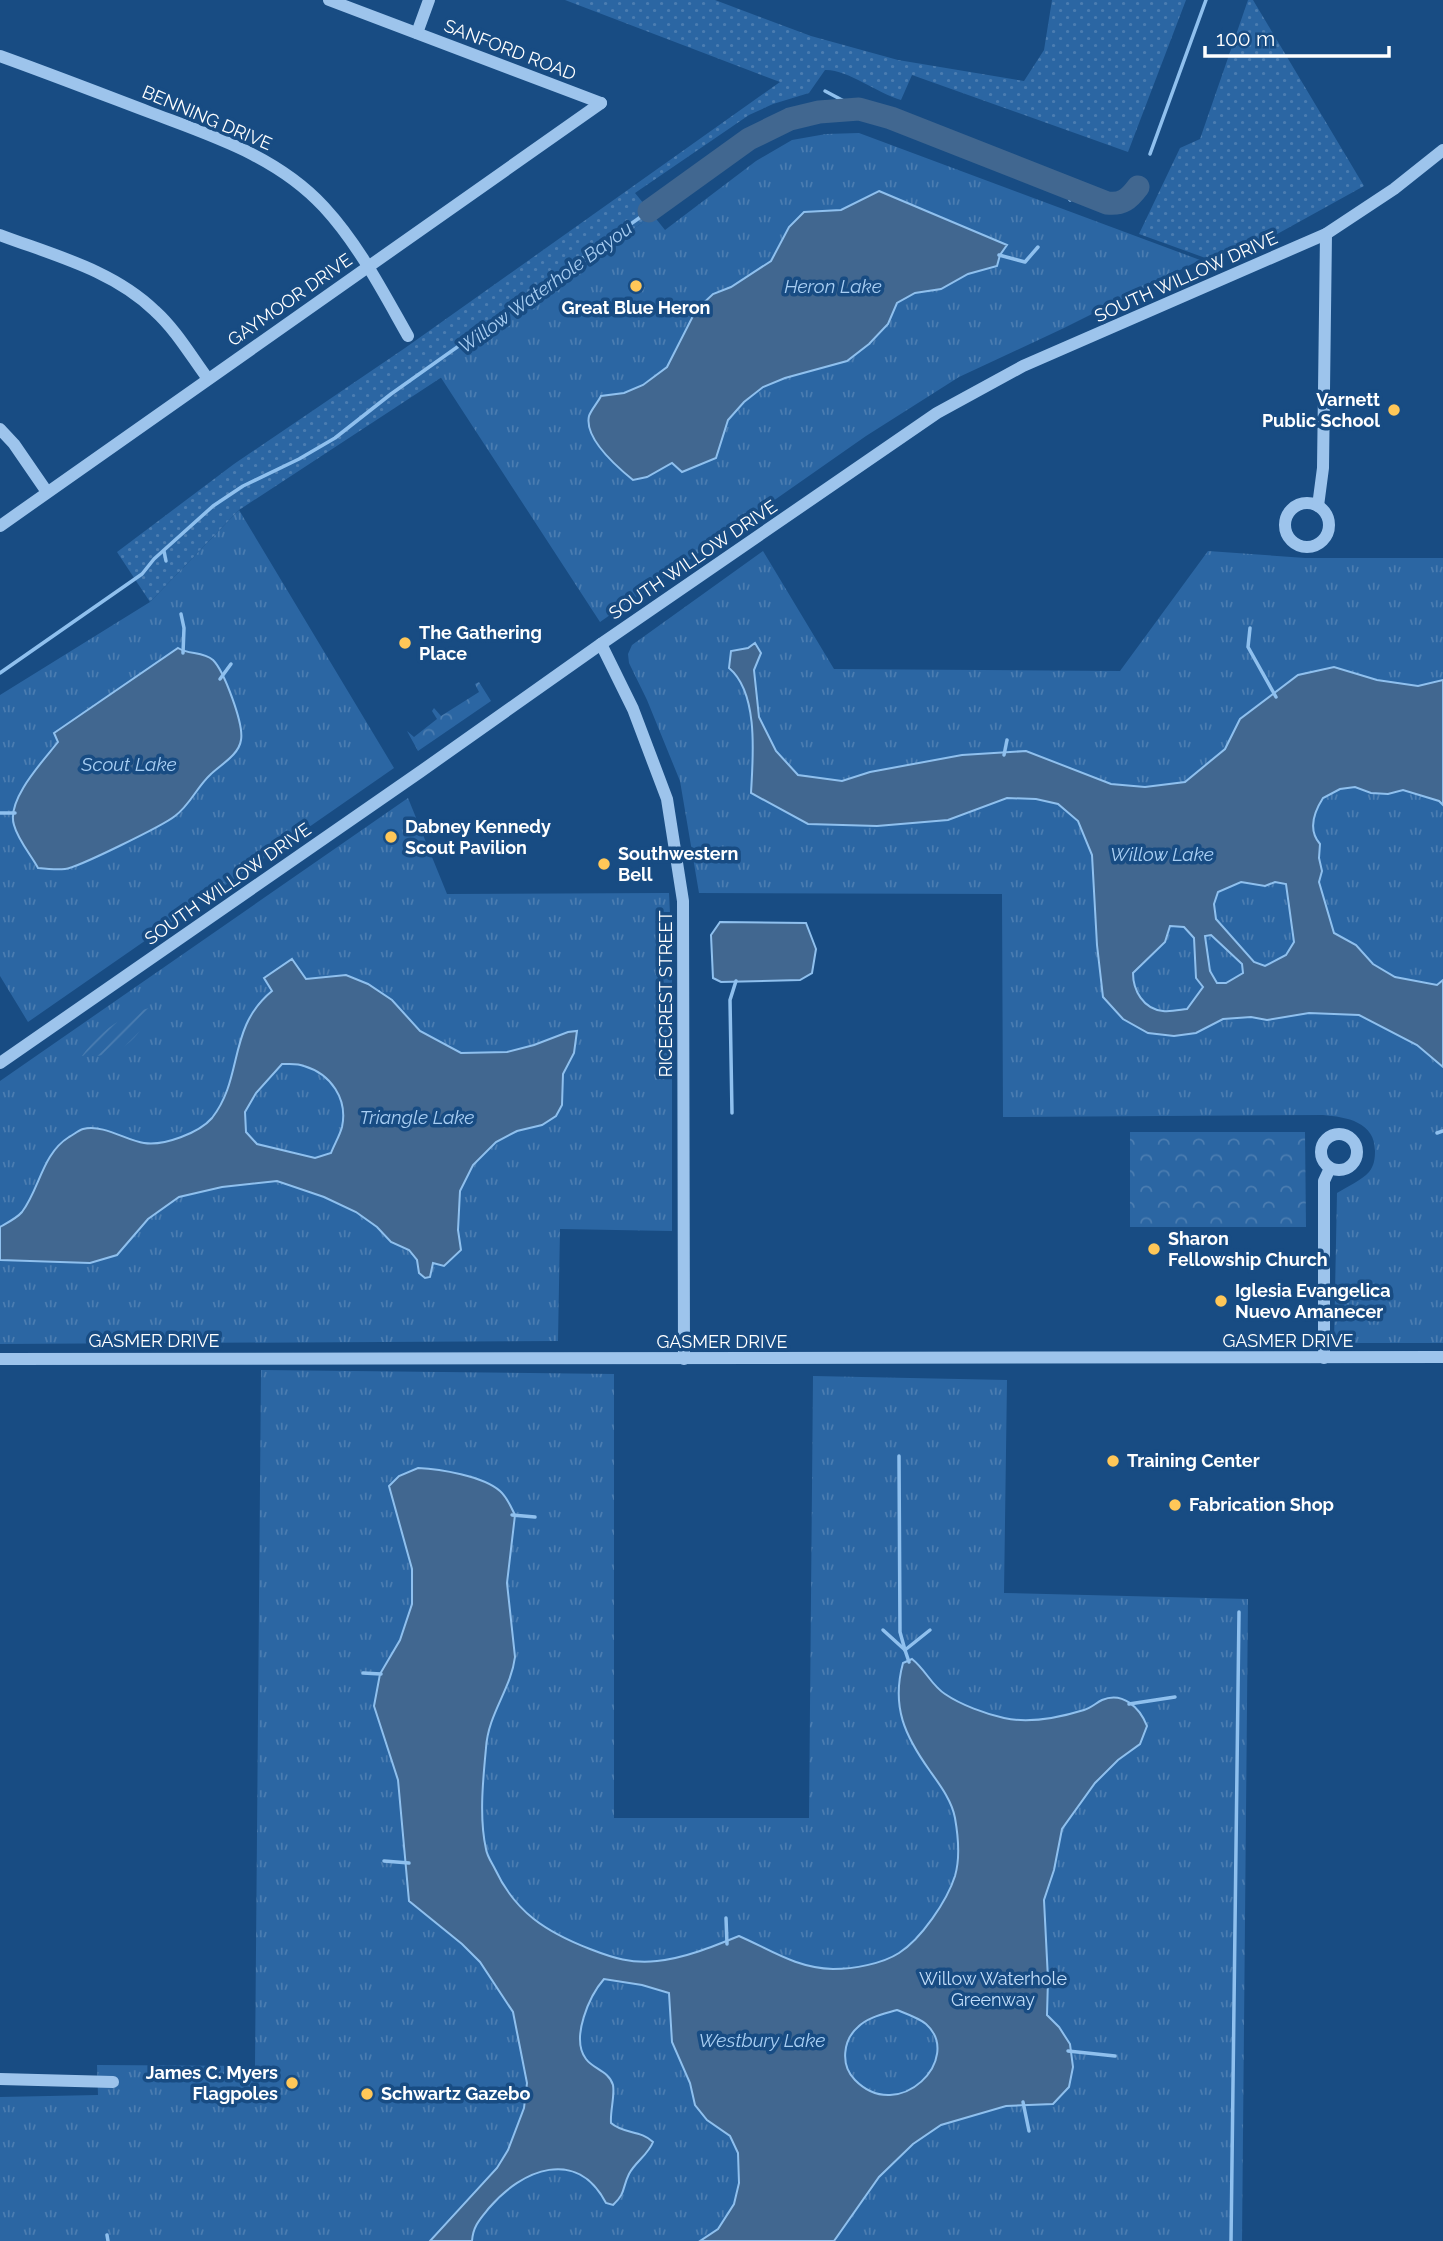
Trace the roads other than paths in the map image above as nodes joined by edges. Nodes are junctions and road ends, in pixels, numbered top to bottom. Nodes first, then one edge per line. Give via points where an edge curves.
1 (329, 0) edge
2 (429, 0) edge
3 (416, 33) junction
4 (0, 56) edge
5 (601, 103) joint
6 (1443, 150) edge
7 (0, 234) edge
8 (1326, 234) junction
9 (368, 267) junction
10 (408, 336) dead end
11 (208, 379) junction
12 (0, 429) edge
13 (47, 492) junction
14 (1318, 506) dead end
15 (0, 526) edge
16 (601, 644) junction
17 (0, 1063) edge
18 (1331, 1168) dead end
19 (1443, 1357) edge
20 (1324, 1358) junction
21 (0, 1359) edge
22 (684, 1359) junction
23 (0, 2079) edge
24 (113, 2082) dead end

1 - 3 street, SANFORD ROAD
2 - 3 street
3 - 5 street, SANFORD ROAD
4 - 9 street, BENNING DRIVE via 227,141 271,163 323,207
5 - 9 street, GAYMOOR DRIVE
6 - 8 street, SOUTH WILLOW DRIVE
7 - 11 street via 97,272 135,295 168,325
8 - 14 street via 1323,468
8 - 16 street, SOUTH WILLOW DRIVE via 977,390 902,436
9 - 10 street, BENNING DRIVE
9 - 11 street, GAYMOOR DRIVE
11 - 13 street, GAYMOOR DRIVE
12 - 13 street
13 - 15 street, GAYMOOR DRIVE
16 - 17 street, SOUTH WILLOW DRIVE
16 - 22 street, RICECREST STREET via 633,709 667,799 683,901
18 - 20 street via 1324,1181
19 - 20 street, GASMER DRIVE
20 - 22 street, GASMER DRIVE
21 - 22 street, GASMER DRIVE
23 - 24 street

